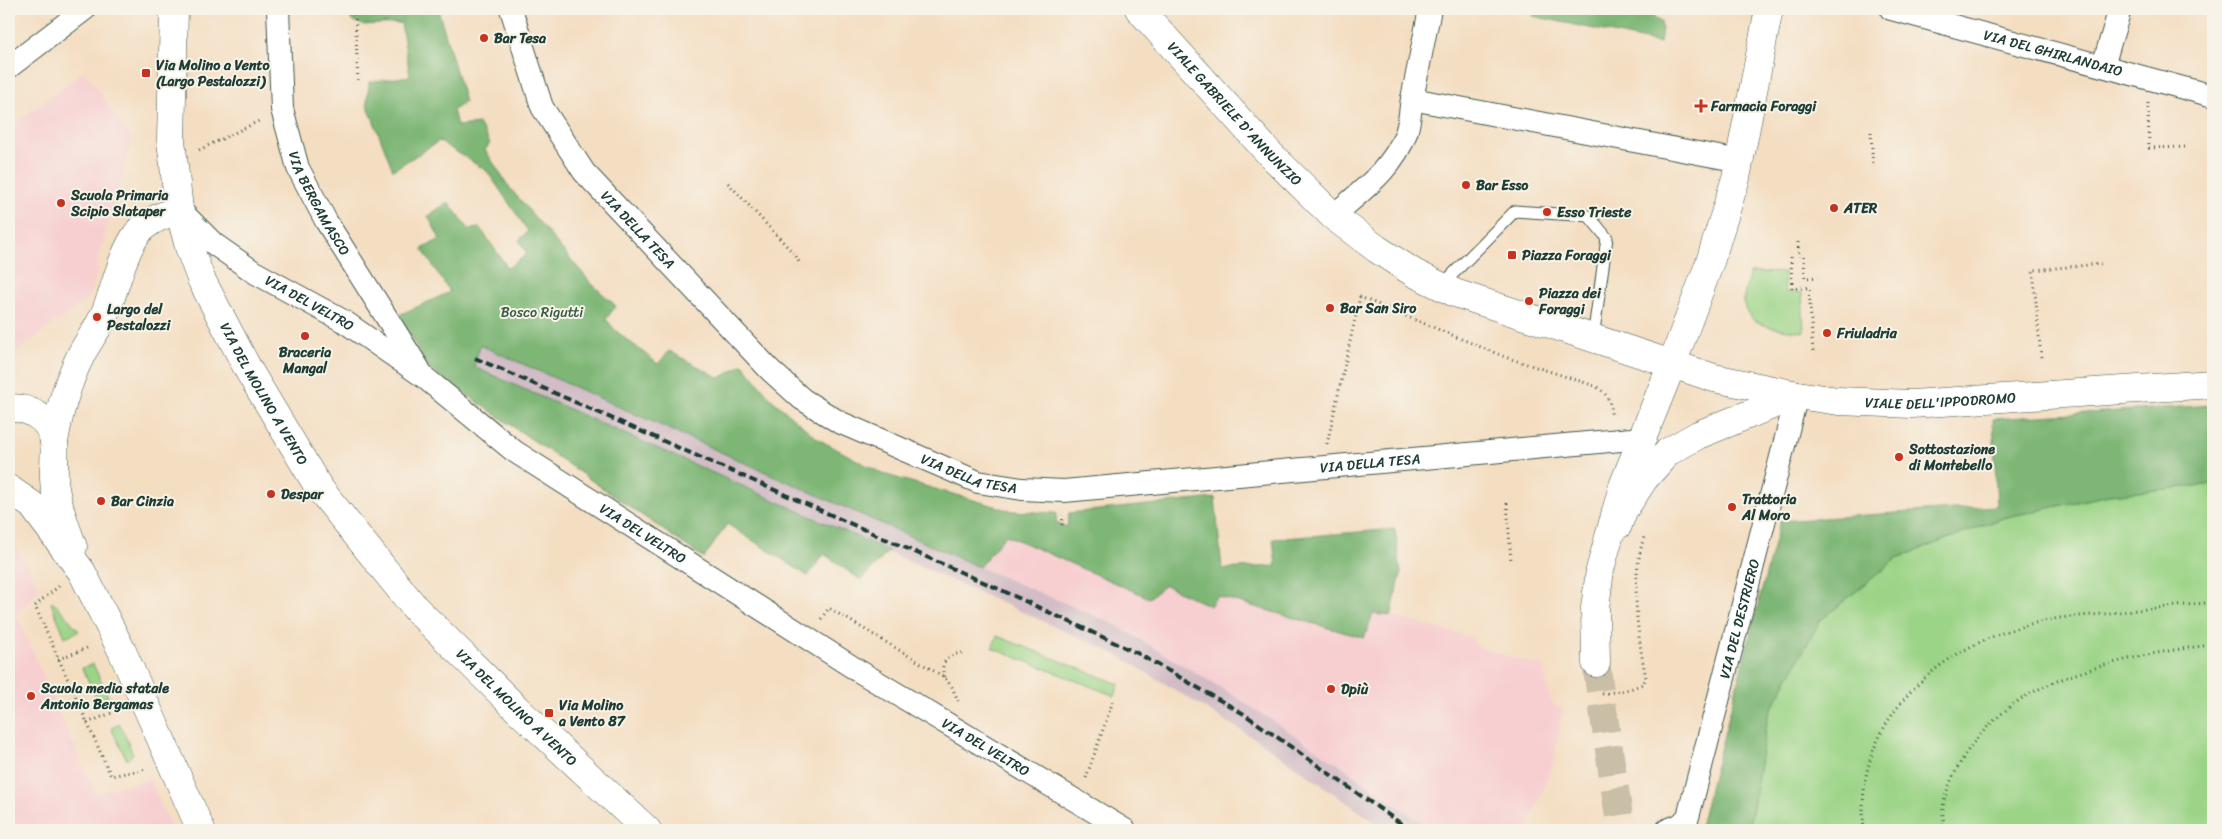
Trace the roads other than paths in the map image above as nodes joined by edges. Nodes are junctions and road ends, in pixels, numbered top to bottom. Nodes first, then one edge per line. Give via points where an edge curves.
1 (85, 9) edge
2 (174, 9) edge
3 (278, 9) edge
4 (511, 9) edge
5 (1139, 9) edge
6 (1430, 9) edge
7 (1769, 9) edge
8 (1891, 9) edge
9 (2120, 9) edge
10 (2103, 66) junction
11 (9, 67) edge
12 (2213, 96) edge
13 (1412, 99) junction
14 (1740, 161) junction
15 (178, 209) junction
16 (1334, 216) junction
17 (1441, 286) junction
18 (1593, 338) junction
19 (81, 355) junction
20 (1672, 364) junction
21 (424, 377) junction
22 (2213, 384) edge
23 (1797, 396) junction
24 (14, 408) edge
25 (1642, 438) junction
26 (54, 448) junction
27 (11, 493) edge
28 (1600, 570) junction
29 (82, 572) junction
30 (1596, 663) tunnel mouth
31 (201, 830) edge
32 (647, 830) edge
33 (1125, 830) edge
34 (1667, 830) edge

1 - 11 street
2 - 15 main road, VIA DEL MOLINO A VENTO via 171,140
3 - 21 street, VIA BERGAMASCO via 282,110 298,168 326,221
4 - 25 street, VIA DELLA TESA via 542,107 584,172 770,370 802,399 839,422 978,482 1064,491
5 - 16 main road, VIALE GABRIELE D'ANNUNZIO via 1268,153
6 - 13 street
7 - 14 main road
8 - 10 street, VIA DEL GHIRLANDAIO
9 - 10 street
10 - 12 street, VIA DEL GHIRLANDAIO
13 - 14 street
13 - 16 street via 1406,132 1396,154 1372,182
14 - 20 main road via 1710,262
15 - 19 main road via 150,221 137,233 104,316
15 - 21 street, VIA DEL VELTRO via 214,244 254,272 345,322
15 - 32 main road, VIA DEL MOLINO A VENTO via 201,278 249,371 319,488 416,609
16 - 17 main road via 1377,249
17 - 18 main road
17 - 18 lane via 1515,211 1589,216 1607,238
18 - 20 main road
19 - 24 main road via 39,398
19 - 26 main road via 60,410
20 - 23 main road, VIALE DELL'IPPODROMO via 1714,378
20 - 25 main road
21 - 33 street, VIA DEL VELTRO via 514,451 808,639
22 - 23 main road, VIALE DELL'IPPODROMO via 1912,404
23 - 28 main road via 1698,435 1668,452 1644,479 1624,512
23 - 34 street, VIA DEL DESTRIERO via 1688,817 1680,825
24 - 26 main road via 32,412 42,419 50,429
25 - 28 main road via 1624,486
26 - 27 main road via 42,476
26 - 29 main road via 54,487
27 - 29 main road via 32,505
28 - 30 main road via 1595,608
29 - 31 main road via 122,651

